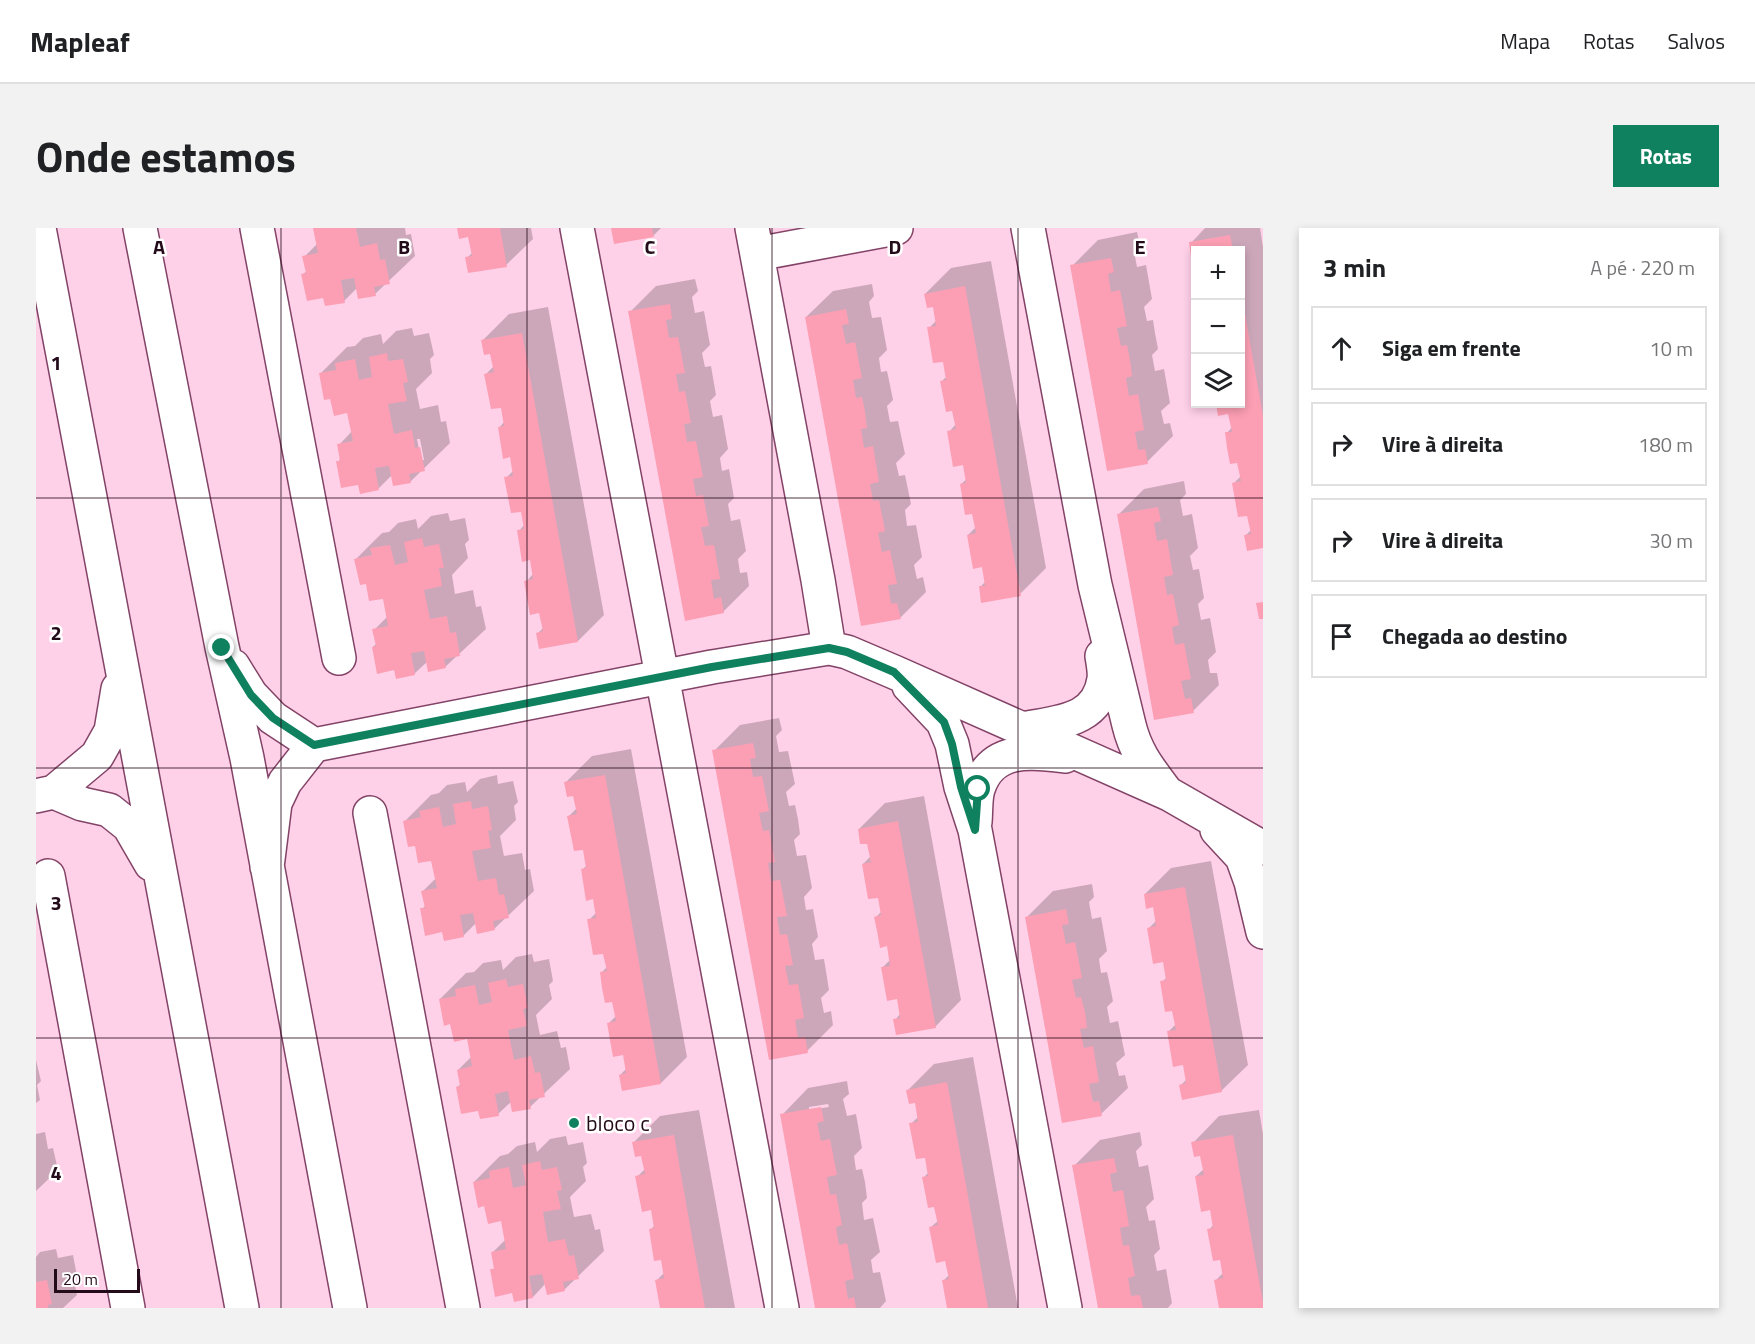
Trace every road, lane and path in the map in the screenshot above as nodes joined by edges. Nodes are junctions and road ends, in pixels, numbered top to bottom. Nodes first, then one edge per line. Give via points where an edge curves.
1 (39, 228) edge
2 (140, 228) edge
3 (257, 228) edge
4 (577, 228) edge
5 (896, 228) edge
6 (1028, 228) edge
7 (755, 241) edge
8 (1095, 585) junction
9 (222, 648) junction
10 (829, 648) junction
11 (339, 658) dead end
12 (122, 666) junction
13 (894, 672) junction
14 (663, 676) junction
15 (1023, 729) junction
16 (314, 745) junction
17 (1085, 758) junction
18 (45, 794) edge
19 (1177, 799) junction
20 (370, 813) dead end
21 (1263, 829) edge
22 (975, 830) junction
23 (1263, 848) edge
24 (267, 867) junction
25 (48, 876) dead end
26 (165, 888) junction
27 (1263, 932) edge
28 (128, 1308) edge
29 (242, 1308) edge
30 (350, 1308) edge
31 (463, 1308) edge
32 (782, 1308) edge
33 (1065, 1308) edge

1 - 12 street
2 - 9 street
3 - 11 street
4 - 14 street
5 - 7 street
6 - 8 street
7 - 10 street
8 - 15 street via 1105,678 1099,698 1085,714
8 - 19 street via 1133,742 1140,758
9 - 16 street via 251,695 273,718
9 - 24 street
10 - 13 street
10 - 14 street
12 - 18 street via 111,731 97,756
12 - 26 street
13 - 15 street
13 - 22 street via 944,722
14 - 16 street
14 - 32 street
15 - 17 street
16 - 24 street via 285,782 275,803
17 - 19 street
17 - 22 street via 1021,752 1004,757 989,769 978,789
18 - 26 street via 109,810 129,826
19 - 21 street
19 - 23 street
19 - 27 street via 1225,837 1242,857
20 - 31 street
22 - 33 street
24 - 30 street
25 - 28 street
26 - 29 street

